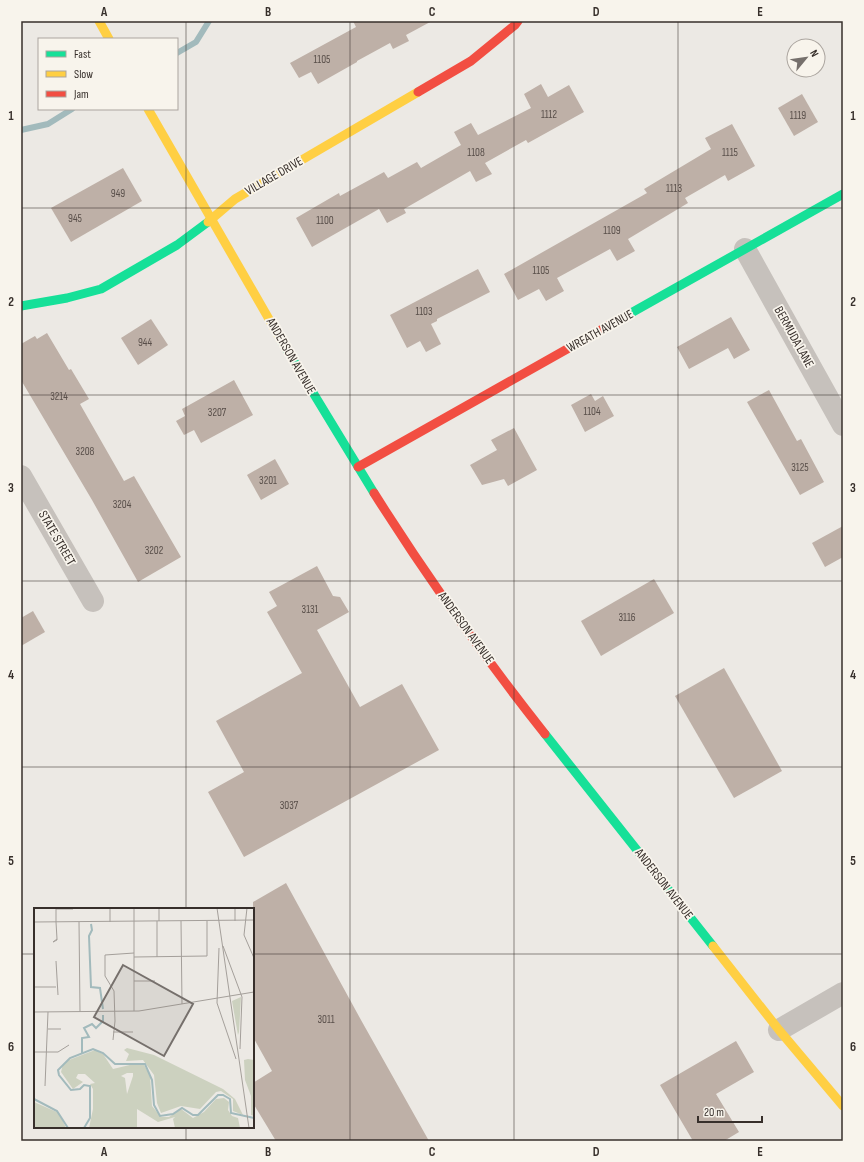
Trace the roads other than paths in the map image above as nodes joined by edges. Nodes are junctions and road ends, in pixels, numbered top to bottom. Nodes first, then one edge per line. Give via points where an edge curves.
1 (99, 21) edge
2 (518, 21) edge
3 (108, 38) edge
4 (149, 110) edge
5 (843, 194) edge
6 (211, 220) junction
7 (745, 249) junction
8 (21, 306) edge
9 (843, 425) edge
10 (358, 467) junction
11 (21, 476) edge
12 (93, 601) dead end
13 (843, 993) edge
14 (779, 1030) junction
15 (843, 1106) edge

1 - 3 main road
2 - 6 main road, VILLAGE DRIVE via 471,61 235,199
4 - 6 main road, ANDERSON AVENUE
5 - 7 main road, WREATH AVENUE
6 - 8 main road, VILLAGE DRIVE via 177,245 101,289
6 - 10 main road, ANDERSON AVENUE
7 - 9 street, BERMUDA LANE
7 - 10 main road, WREATH AVENUE
10 - 14 main road, ANDERSON AVENUE via 397,530 506,684
11 - 12 street, STATE STREET
13 - 14 street
14 - 15 main road, ANDERSON AVENUE

